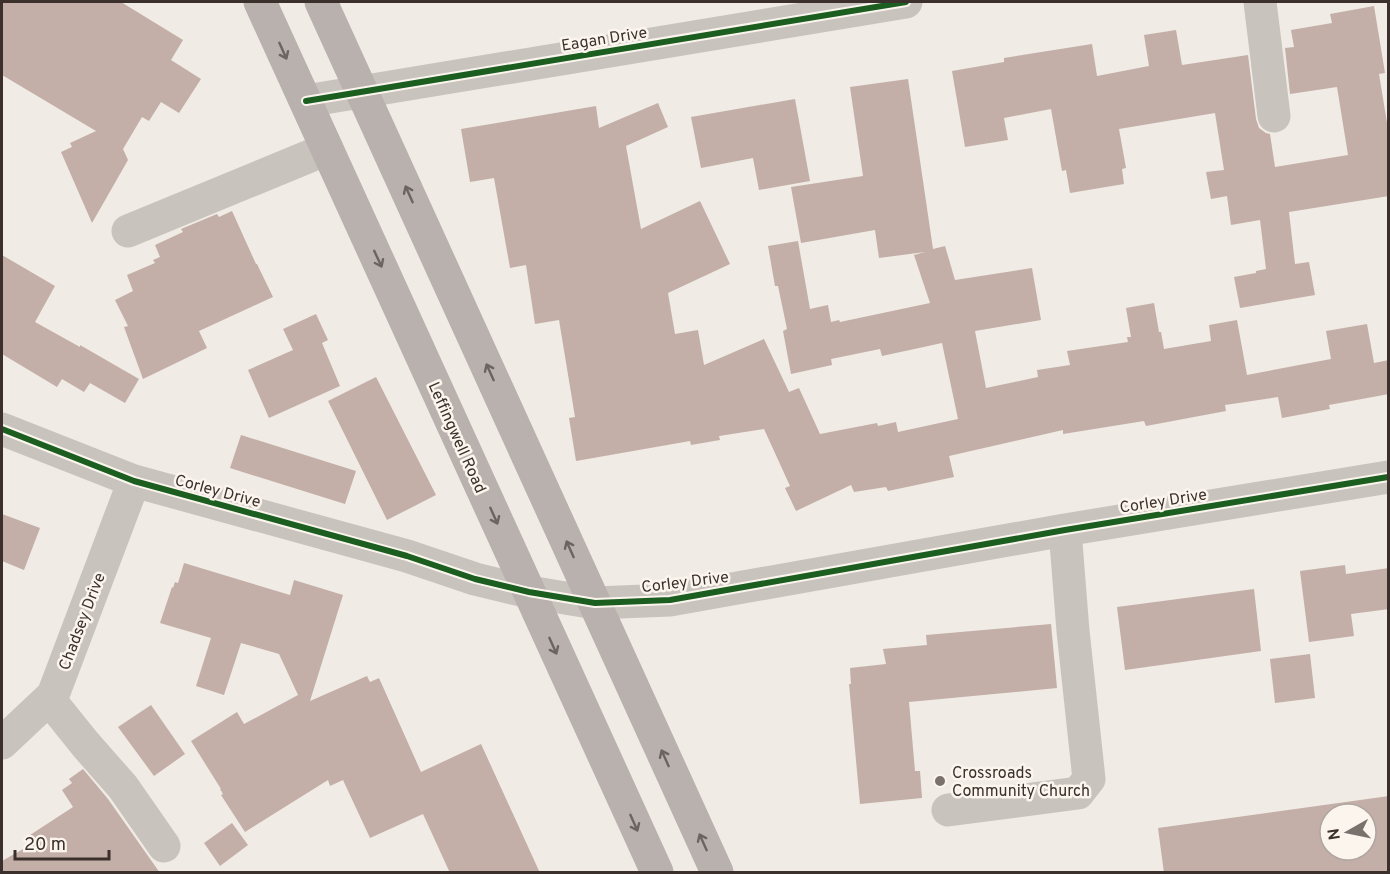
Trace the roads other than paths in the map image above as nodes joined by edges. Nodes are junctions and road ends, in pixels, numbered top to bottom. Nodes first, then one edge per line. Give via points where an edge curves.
1 (260, 2) edge
2 (321, 2) edge
3 (906, 2) edge
4 (1260, 2) edge
5 (362, 92) junction
6 (306, 101) junction
7 (1274, 116) dead end
8 (327, 149) junction
9 (129, 231) dead end
10 (2, 429) edge
11 (1389, 477) edge
12 (134, 481) junction
13 (1065, 530) junction
14 (529, 592) junction
15 (594, 603) junction
16 (49, 699) junction
17 (2, 743) edge
18 (948, 810) dead end
19 (164, 846) dead end
20 (657, 873) edge
21 (717, 873) edge

1 -> 6 main road, Leffingwell Road
2 - 5 main road
3 - 5 street, Eagan Drive
4 - 7 street
5 - 6 street, Eagan Drive
15 -> 5 main road
6 - 8 main road, Leffingwell Road
8 - 9 street
8 -> 14 main road, Leffingwell Road
10 - 12 street, Corley Drive
11 - 13 street, Corley Drive
12 - 14 street, Corley Drive
12 - 16 street, Chadsey Drive
13 - 15 street, Corley Drive via 670,600
13 - 18 street via 1089,779 1078,793
14 - 15 street, Corley Drive
14 -> 20 main road, Leffingwell Road
21 -> 15 main road
16 - 17 street, Chadsey Drive
16 - 19 street via 123,787

